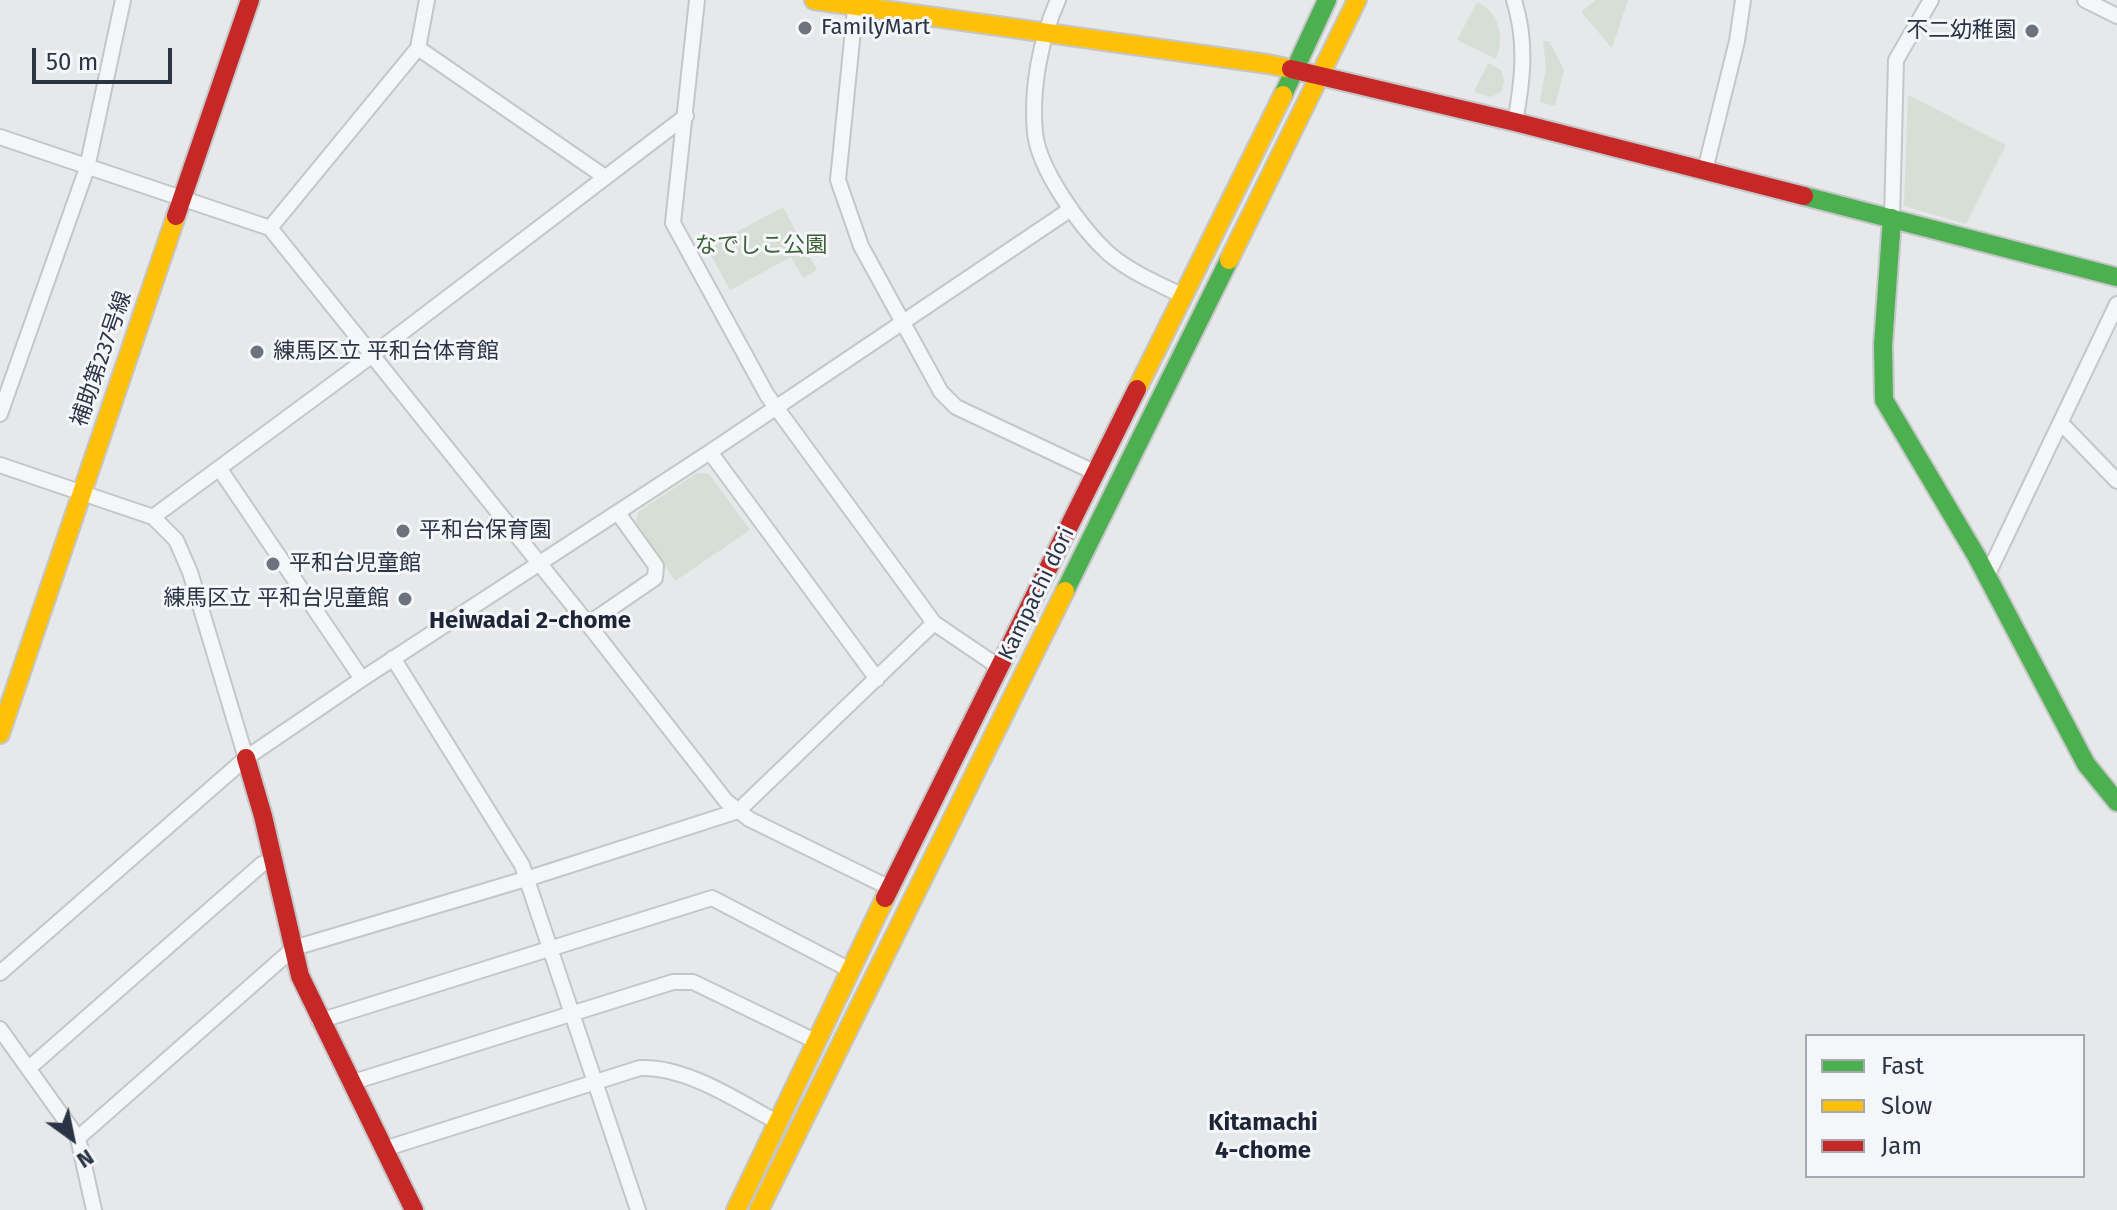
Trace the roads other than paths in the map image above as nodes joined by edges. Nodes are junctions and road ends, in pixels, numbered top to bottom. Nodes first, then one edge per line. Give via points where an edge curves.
1 (123, 0) edge
2 (250, 0) edge
3 (427, 0) edge
4 (697, 0) edge
5 (814, 0) edge
6 (1058, 0) edge
7 (1327, 0) edge
8 (1357, 0) edge
9 (1514, 0) edge
10 (1743, 0) edge
11 (1931, 0) edge
12 (2085, 0) edge
13 (856, 3) edge
14 (2117, 16) edge
15 (1045, 32) junction
16 (418, 48) junction
17 (1294, 70) junction
18 (1321, 75) junction
19 (686, 116) junction
20 (1515, 122) junction
21 (0, 137) edge
22 (87, 168) junction
23 (1705, 170) junction
24 (605, 177) junction
25 (183, 199) junction
26 (1071, 209) junction
27 (1892, 218) junction
28 (270, 228) junction
29 (2117, 277) edge
30 (1183, 296) junction
31 (2117, 304) edge
32 (903, 324) junction
33 (371, 356) junction
34 (776, 407) junction
35 (0, 414) edge
36 (2061, 423) junction
37 (710, 452) junction
38 (0, 465) edge
39 (219, 468) junction
40 (1096, 473) junction
41 (2117, 481) edge
42 (82, 493) junction
43 (618, 513) junction
44 (153, 517) junction
45 (539, 564) junction
46 (1987, 576) junction
47 (934, 623) junction
48 (588, 624) junction
49 (393, 658) junction
50 (999, 667) junction
51 (362, 679) junction
52 (877, 679) junction
53 (0, 734) edge
54 (246, 758) junction
55 (2117, 802) edge
56 (738, 811) junction
57 (273, 861) junction
58 (527, 878) junction
59 (890, 888) junction
60 (294, 948) junction
61 (552, 950) junction
62 (850, 970) junction
63 (0, 973) edge
64 (573, 1014) junction
65 (319, 1021) junction
66 (0, 1029) edge
67 (815, 1041) junction
68 (29, 1068) junction
69 (595, 1081) junction
70 (350, 1083) junction
71 (777, 1122) junction
72 (78, 1138) junction
73 (384, 1149) junction
74 (94, 1210) edge
75 (414, 1210) edge
76 (638, 1210) edge
77 (736, 1210) edge
78 (759, 1210) edge

1 - 22 street
2 - 25 street, 補助第237号線
3 - 16 street
4 - 19 street
5 - 13 street
6 - 15 street
7 - 17 street, Kampachi dori
8 - 18 street, Kampachi dori
9 - 20 street via 1524,50
10 - 23 street
11 - 27 street via 1896,60
12 - 14 street
13 - 15 street
13 - 32 street via 838,180 861,246
15 - 17 street
15 - 26 street via 1035,135 1046,167
16 - 24 street
16 - 28 street
17 - 18 street
17 - 30 street, Kampachi dori
18 - 20 street
18 - 78 street, Kampachi dori
19 - 24 street
19 - 34 street via 673,223
20 - 23 street
21 - 22 street
22 - 25 street
22 - 35 street
23 - 27 street
24 - 33 street
25 - 28 street
25 - 42 street, 補助第237号線
26 - 30 street via 1107,252
26 - 32 street
27 - 29 street
27 - 46 street via 1884,400
28 - 33 street
30 - 40 street, Kampachi dori
31 - 36 street
32 - 34 street
32 - 40 street via 941,392 956,407
33 - 39 street
33 - 45 street
34 - 37 street
34 - 47 street
36 - 41 street
36 - 46 street
37 - 43 street
37 - 52 street
38 - 42 street
39 - 44 street
39 - 51 street
40 - 50 street, Kampachi dori
42 - 44 street
42 - 53 street, 補助第237号線
43 - 45 street
43 - 48 street via 656,566 655,578
44 - 54 street via 176,540 190,572
45 - 48 street
45 - 49 street
46 - 55 street via 2086,764
47 - 50 street
47 - 52 street
48 - 56 street
49 - 51 street
49 - 58 street
50 - 59 street, Kampachi dori
51 - 54 street
52 - 56 street
54 - 57 street
54 - 63 street
56 - 58 street
56 - 59 street
57 - 60 street
57 - 68 street via 262,864
58 - 60 street
58 - 61 street
59 - 62 street, Kampachi dori
60 - 65 street
60 - 72 street
61 - 62 street via 712,898
61 - 64 street
61 - 65 street
62 - 67 street, Kampachi dori
64 - 67 street via 673,982 693,982
64 - 69 street
64 - 70 street
65 - 70 street
66 - 68 street
67 - 71 street, Kampachi dori
68 - 72 street
69 - 71 street via 640,1068 668,1069
69 - 73 street
69 - 76 street
70 - 73 street
71 - 77 street, Kampachi dori
72 - 74 street
73 - 75 street

